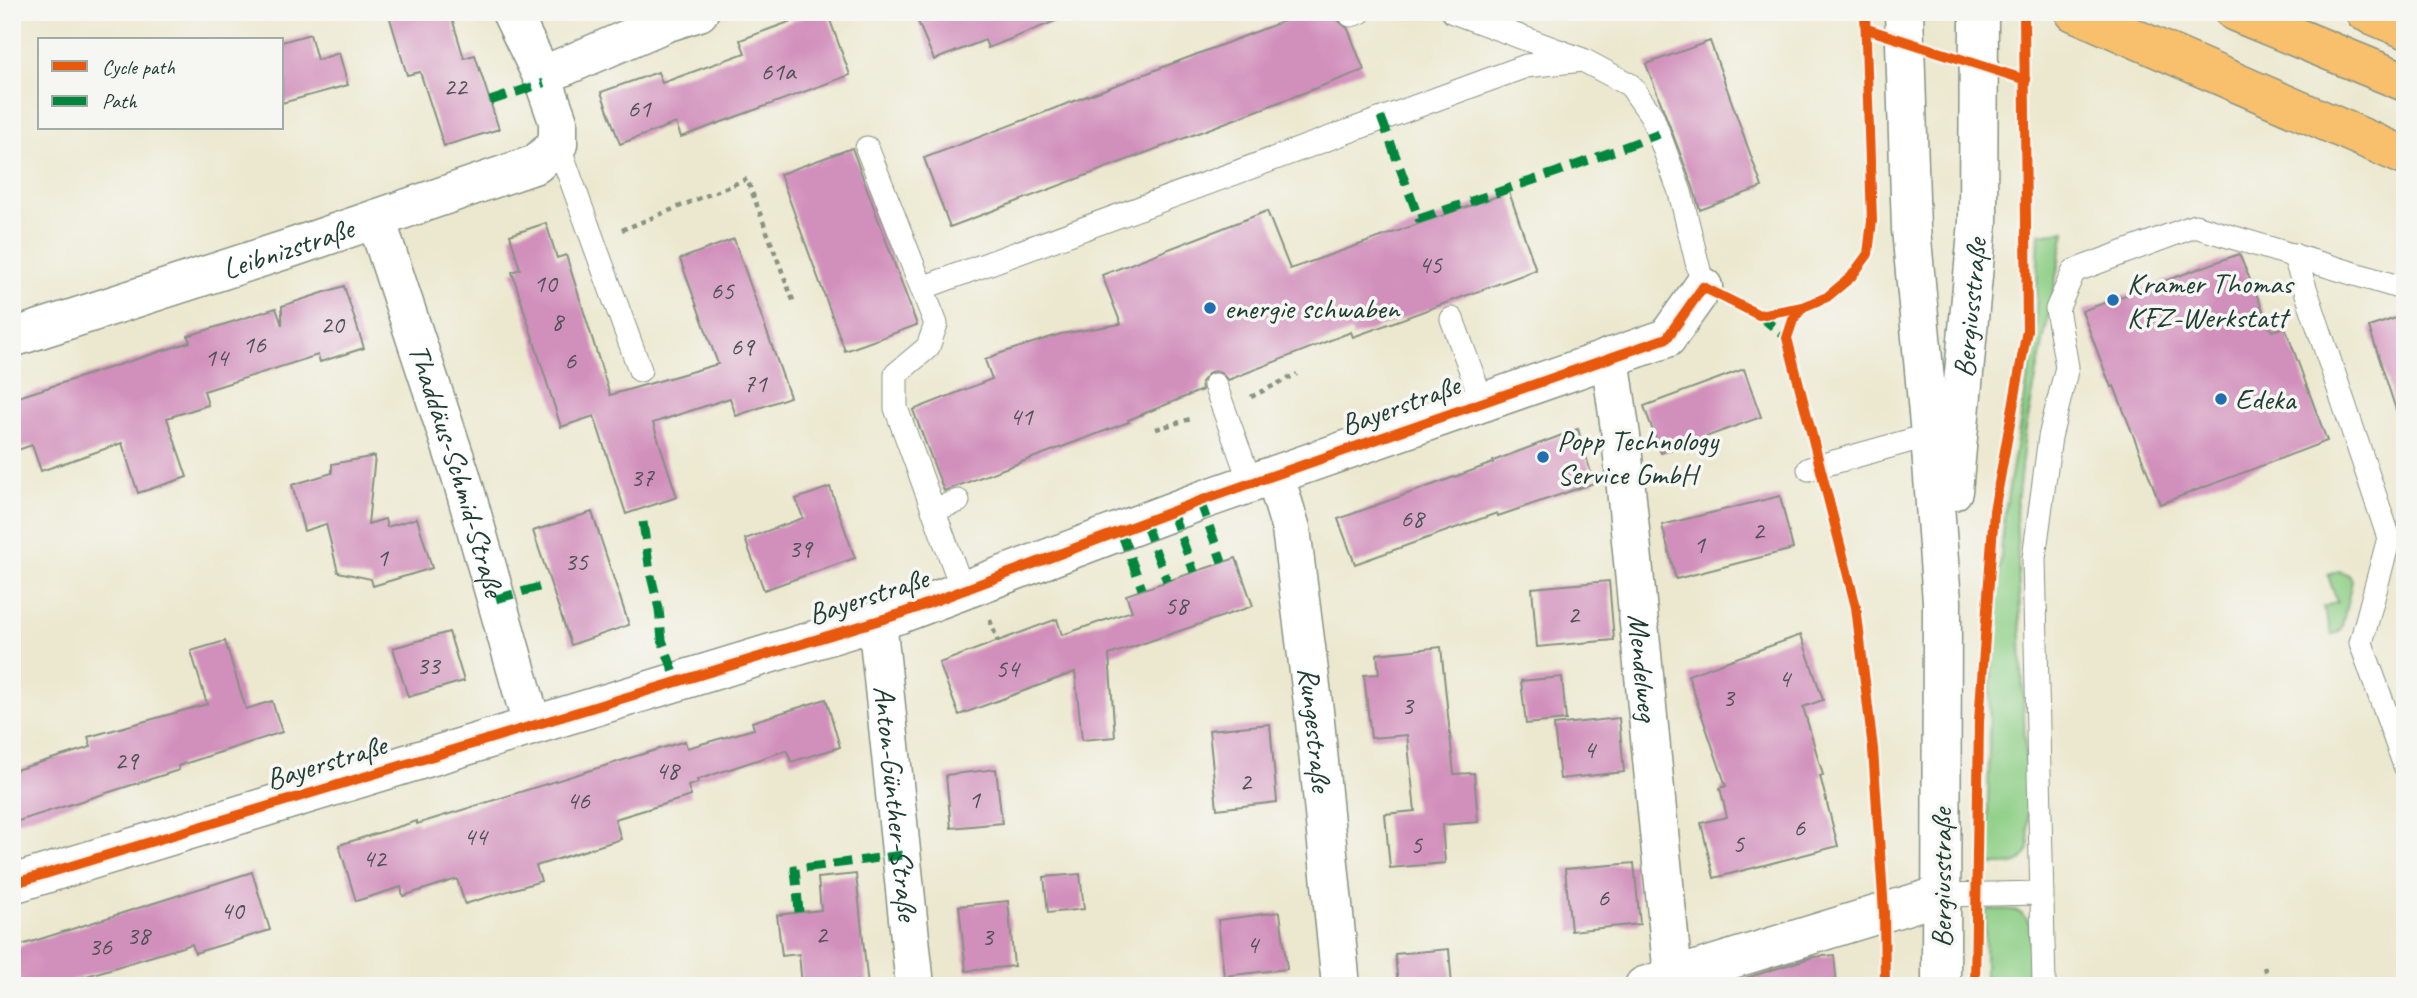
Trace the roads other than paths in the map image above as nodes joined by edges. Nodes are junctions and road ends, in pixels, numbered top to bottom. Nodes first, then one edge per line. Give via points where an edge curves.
1 (510, 12) edge
2 (1453, 12) edge
3 (1903, 12) edge
4 (1979, 12) edge
5 (2074, 12) edge
6 (2235, 12) edge
7 (2365, 12) edge
8 (678, 16) edge
9 (2405, 29) edge
10 (1583, 60) junction
11 (542, 75) junction
12 (2405, 82) edge
13 (558, 144) junction
14 (867, 148) dead end
15 (2405, 156) edge
16 (376, 219) junction
17 (2294, 255) junction
18 (1703, 287) joint
19 (922, 288) junction
20 (2405, 289) edge
21 (1452, 319) dead end
22 (12, 338) edge
23 (1609, 357) junction
24 (639, 370) dead end
25 (1215, 385) dead end
26 (1482, 401) junction
27 (1930, 435) junction
28 (1809, 469) dead end
29 (1263, 480) junction
30 (958, 501) dead end
31 (933, 510) junction
32 (963, 591) junction
33 (1942, 601) junction
34 (877, 620) junction
35 (532, 724) junction
36 (2405, 766) edge
37 (12, 884) edge
38 (2042, 893) junction
39 (1941, 895) junction
40 (1659, 981) edge
41 (915, 986) edge
42 (1341, 986) edge
43 (1941, 986) edge
44 (2044, 986) edge

1 - 11 street
2 - 10 lane
3 - 27 street, Bergiusstraße via 1911,229
4 - 33 street, Bergiusstraße via 1978,222
5 - 15 highway
6 - 12 highway
7 - 9 highway
8 - 11 street
10 - 18 lane via 1629,85 1652,116 1680,192
10 - 19 lane via 1526,66
11 - 13 street via 558,121
13 - 16 street, Leibnizstraße via 536,164
13 - 24 lane
14 - 19 lane
16 - 22 street, Leibnizstraße
16 - 35 street, Thaddäus-Schmid-Straße via 461,477
17 - 20 lane
17 - 36 lane via 2389,538 2361,643
17 - 38 lane via 2195,226 2074,271 2057,309 2067,367 2050,437 2034,558
18 - 23 street, Bayerstraße via 1667,338
19 - 31 lane via 936,324 929,347 896,374 896,408
21 - 26 lane
23 - 26 street, Bayerstraße
23 - 40 street, Mendelweg via 1621,436
25 - 29 lane
26 - 29 street, Bayerstraße
27 - 28 lane
27 - 33 street, Bergiusstraße
29 - 32 street, Bayerstraße
29 - 42 street, Rungestraße via 1292,529
30 - 31 lane
31 - 32 lane
32 - 34 street, Bayerstraße
33 - 39 street, Bergiusstraße
34 - 35 street, Bayerstraße
34 - 41 street, Anton-Günther-Straße
35 - 37 street, Bayerstraße
38 - 39 lane
38 - 44 lane
39 - 40 street, Mendelweg
39 - 43 street, Bergiusstraße

